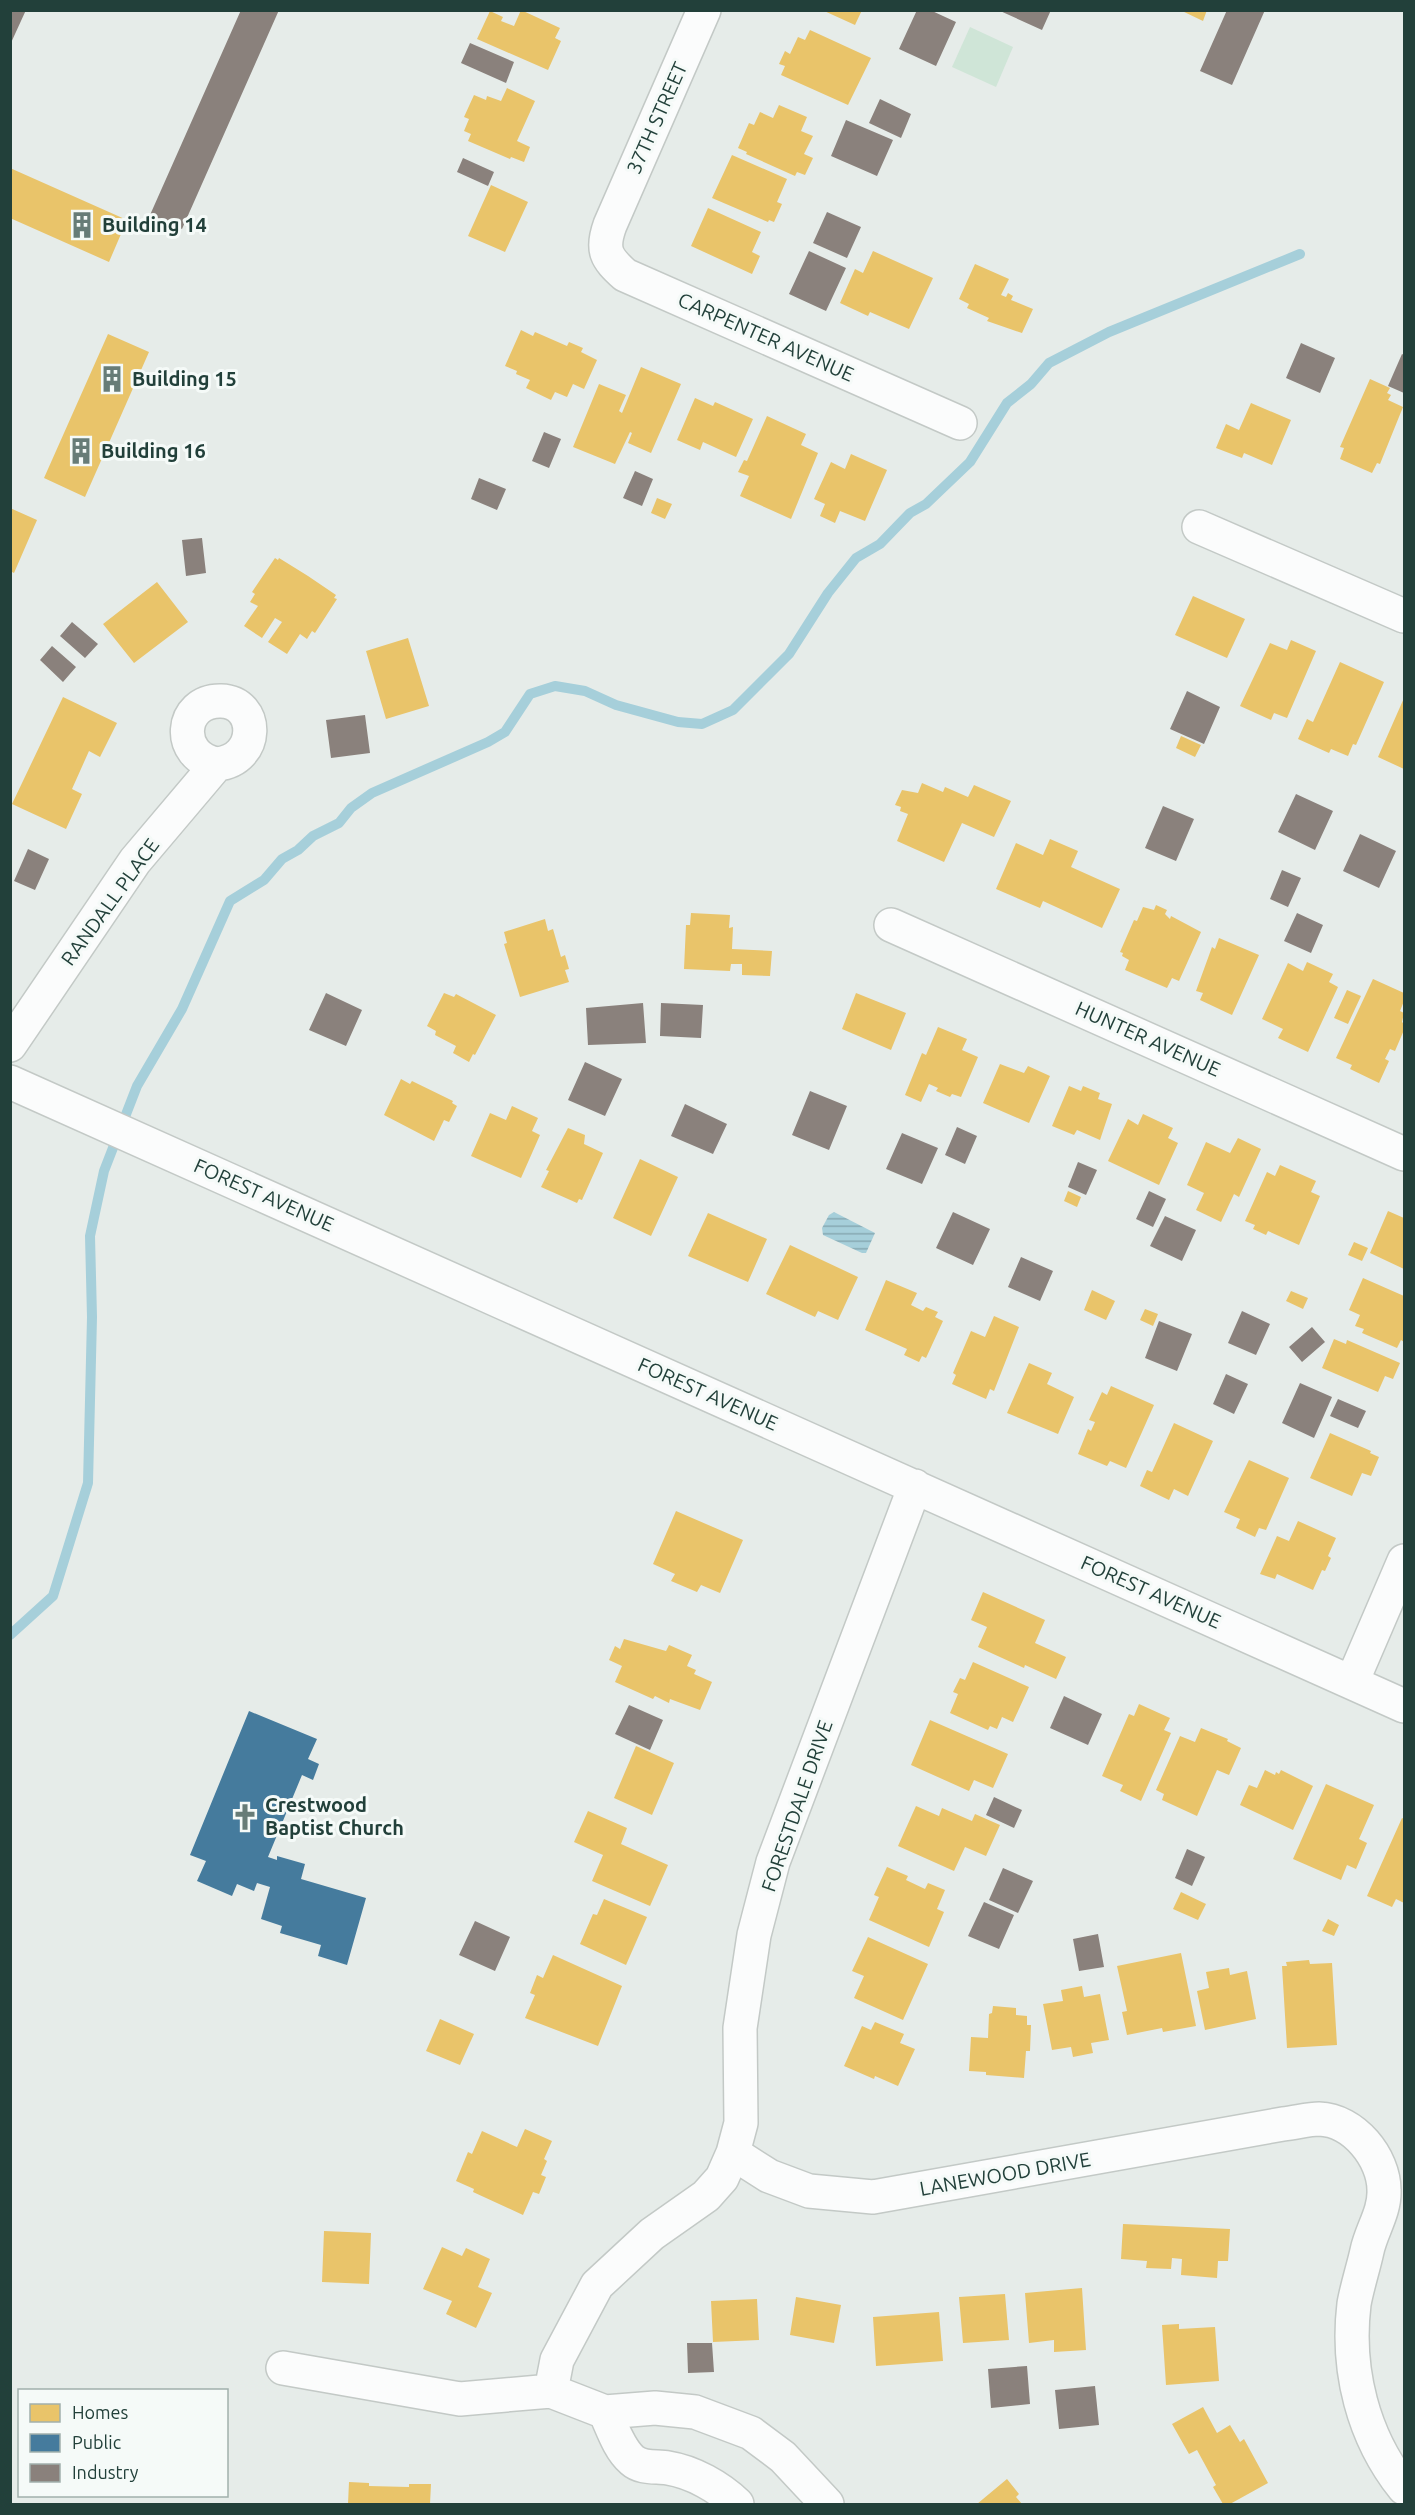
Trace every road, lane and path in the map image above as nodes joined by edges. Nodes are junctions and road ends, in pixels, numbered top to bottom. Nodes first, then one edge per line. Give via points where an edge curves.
1 (704, 10) edge
2 (610, 225) joint
3 (960, 423) dead end
4 (1199, 527) dead end
5 (1404, 616) edge
6 (217, 764) dead end
7 (891, 925) dead end
8 (10, 1045) edge
9 (24, 1088) edge
10 (1404, 1154) edge
11 (915, 1486) junction
12 (1404, 1561) edge
13 (1352, 1682) junction
14 (1404, 1706) edge
15 (734, 2153) junction
16 (283, 2368) dead end
17 (551, 2391) junction
18 (605, 2412) junction
19 (1404, 2488) edge
20 (737, 2505) edge
21 (827, 2505) edge

1 - 2 street, 37TH STREET
2 - 3 street, CARPENTER AVENUE via 605,250 625,275
4 - 5 street
6 - 8 street, RANDALL PLACE via 135,861
7 - 10 street, HUNTER AVENUE
9 - 11 street, FOREST AVENUE
11 - 13 street, FOREST AVENUE
11 - 15 street, FORESTDALE DRIVE via 773,1862 754,1935 740,2028 741,2123
12 - 13 street
13 - 14 street, FOREST AVENUE
15 - 17 street, FORESTDALE DRIVE via 722,2178 706,2196 652,2234 597,2285 557,2360
15 - 19 street, LANEWOOD DRIVE via 769,2176 809,2191 873,2197 1283,2124 1320,2119 1342,2125 1361,2138 1381,2169 1381,2212 1369,2242 1354,2305 1354,2374 1367,2424 1390,2471
16 - 17 street via 460,2399
17 - 18 street
18 - 20 street via 633,2462 699,2478
18 - 21 street via 655,2408 694,2412 751,2433 783,2457

